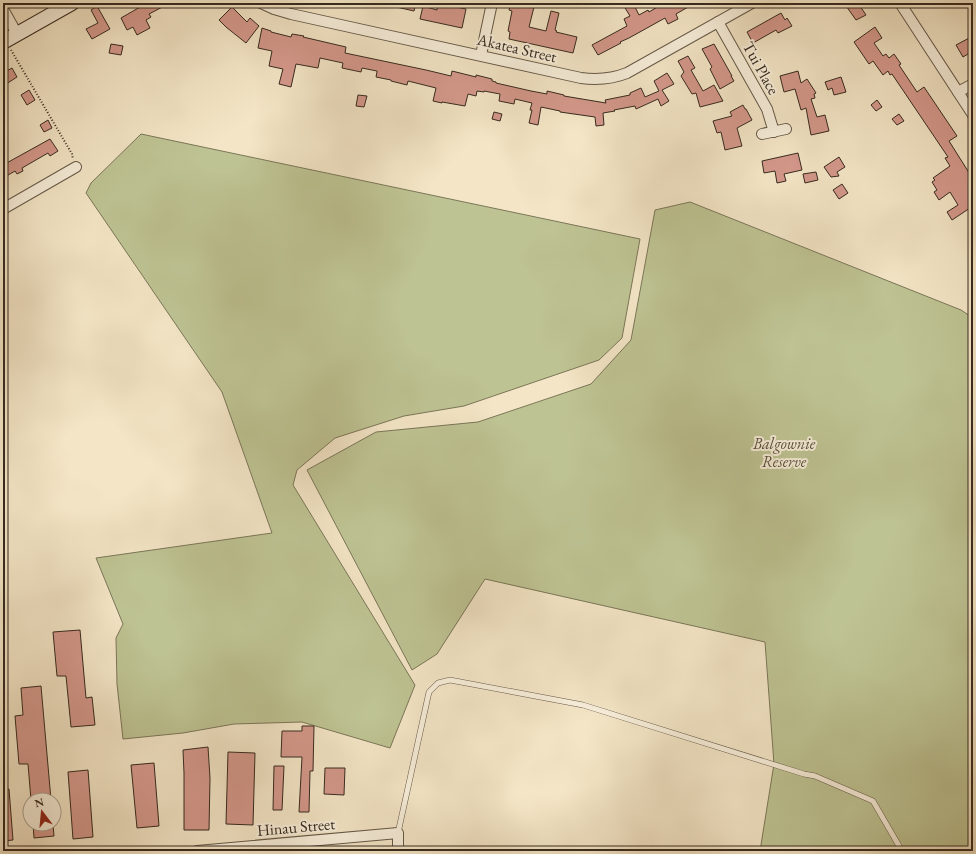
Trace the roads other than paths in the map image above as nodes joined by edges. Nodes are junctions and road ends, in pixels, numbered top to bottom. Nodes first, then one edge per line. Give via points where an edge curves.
1 (72, 3) edge
2 (261, 3) edge
3 (492, 3) edge
4 (752, 3) edge
5 (900, 3) edge
6 (3, 9) edge
7 (718, 22) junction
8 (9, 39) edge
9 (481, 55) junction
10 (973, 84) edge
11 (958, 92) junction
12 (973, 115) edge
13 (786, 129) dead end
14 (774, 132) junction
15 (762, 134) dead end
16 (76, 167) road end
17 (3, 209) edge
18 (398, 833) junction
19 (198, 851) edge
20 (398, 851) edge
21 (902, 851) edge

1 - 8 main road
2 - 9 street, Akatea Street via 291,14
3 - 9 street
4 - 7 street, Akatea Street
5 - 11 street
6 - 8 street
7 - 9 street, Akatea Street via 627,73 606,79 581,78
7 - 14 street, Tui Place via 767,109
10 - 11 street
11 - 12 street
13 - 14 street
14 - 15 street
16 - 17 street
18 - 19 street, Hinau Street
18 - 20 street
18 - 21 lane via 428,692 438,683 450,680 583,705 815,776 873,800

